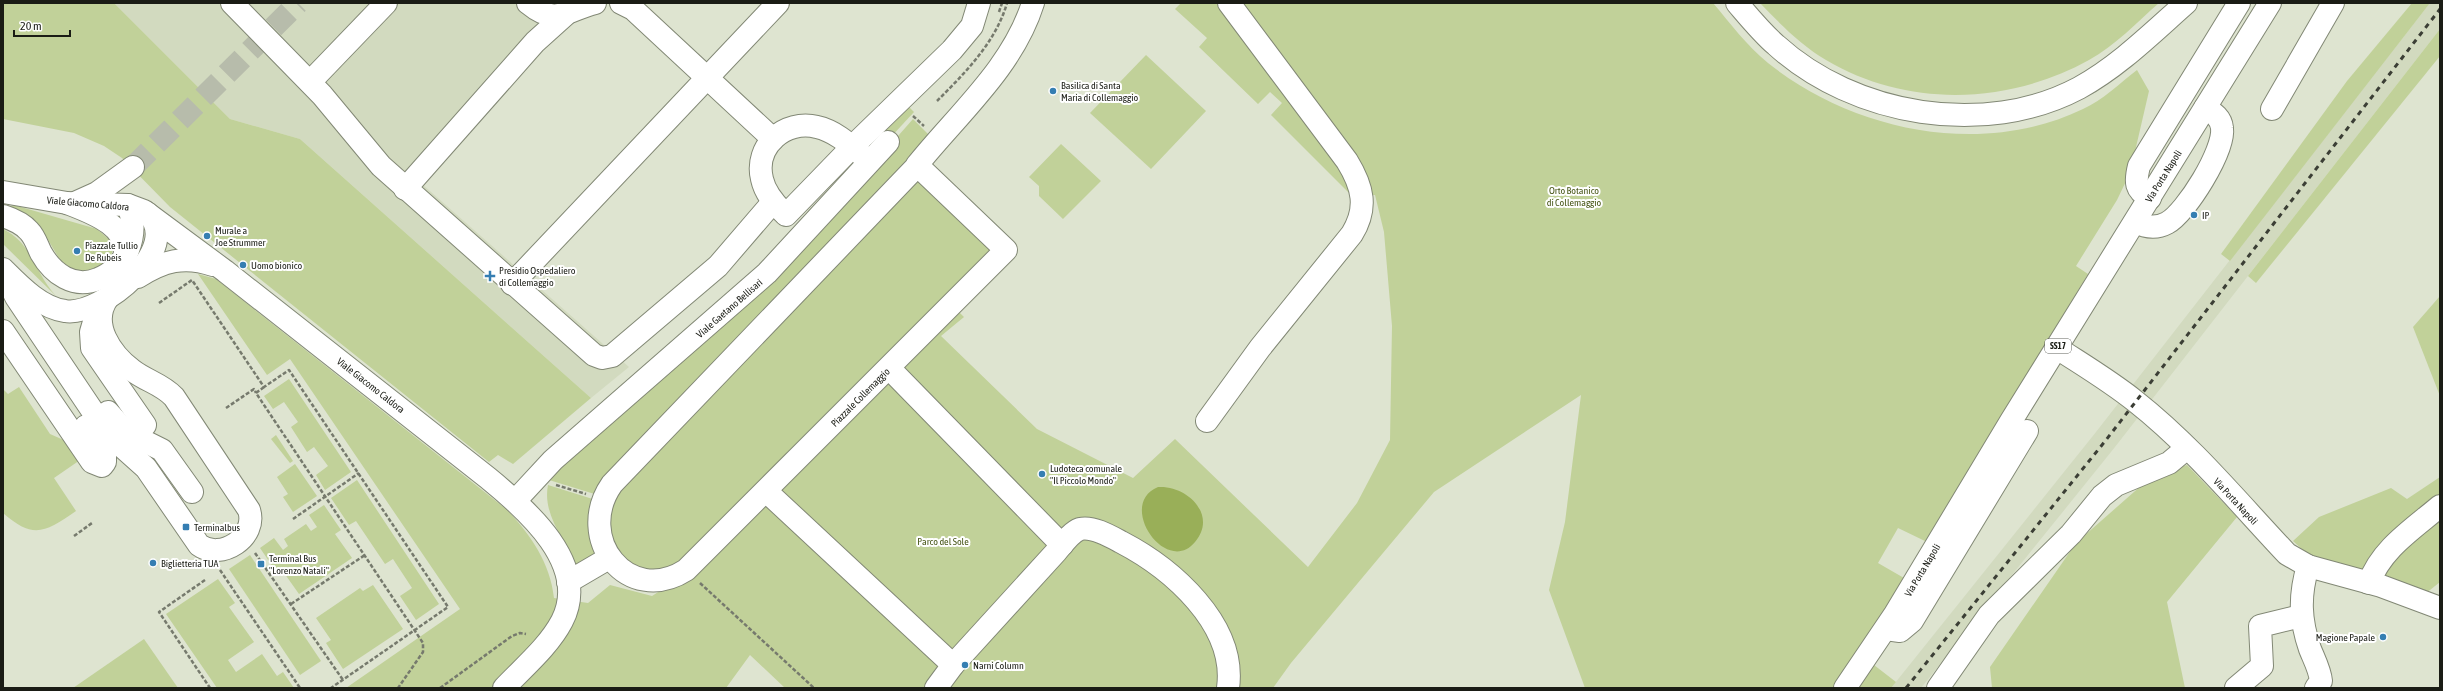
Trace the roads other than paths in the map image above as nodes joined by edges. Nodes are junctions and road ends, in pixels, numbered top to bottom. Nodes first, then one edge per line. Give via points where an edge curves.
1 (232, 3) edge
2 (386, 3) edge
3 (528, 3) edge
4 (596, 3) edge
5 (778, 3) edge
6 (979, 3) edge
7 (1033, 3) edge
8 (1229, 3) edge
9 (1737, 3) edge
10 (2186, 3) edge
11 (2238, 3) edge
12 (2270, 3) edge
13 (2333, 3) edge
14 (628, 5) edge
15 (565, 15) junction
16 (707, 78) junction
17 (310, 82) junction
18 (2205, 108) junction
19 (2272, 109) dead end
20 (773, 139) junction
21 (888, 142) road end
22 (852, 146) junction
23 (871, 161) junction
24 (917, 165) junction
25 (406, 189) junction
26 (6, 194) edge
27 (2150, 198) junction
28 (67, 203) junction
29 (780, 208) junction
30 (138, 209) junction
31 (3, 216) edge
32 (2135, 222) junction
33 (805, 233) junction
34 (124, 259) junction
35 (3, 269) edge
36 (225, 271) junction
37 (132, 280) junction
38 (19, 284) junction
39 (512, 284) junction
40 (107, 299) junction
41 (3, 303) edge
42 (3, 331) edge
43 (2056, 348) junction
44 (889, 368) junction
45 (1207, 421) dead end
46 (145, 425) dead end
47 (2187, 448) junction
48 (766, 491) junction
49 (192, 492) dead end
50 (515, 501) junction
51 (2440, 506) edge
52 (1062, 545) junction
53 (609, 558) junction
54 (2308, 566) junction
55 (568, 582) junction
56 (2369, 583) junction
57 (2440, 608) edge
58 (2301, 616) junction
59 (953, 665) junction
60 (504, 688) edge
61 (936, 688) edge
62 (1228, 688) edge
63 (1845, 688) edge
64 (1938, 688) edge
65 (2236, 688) edge
66 (2316, 688) edge

1 - 17 street
2 - 17 street
3 - 15 street via 551,16
4 - 15 street
5 - 16 street
6 - 22 street via 972,26 956,45
7 - 24 street via 1025,27 1008,55 939,128
8 - 45 street via 1347,162 1361,187 1363,203 1360,220 1352,234 1260,348
9 - 10 street via 1776,46 1818,76 1846,90 1875,102 1907,109 1967,114 1992,113 2040,104 2079,88 2116,64
11 - 27 street via 2139,166 2136,186
12 - 18 street, Via Porta Napoli / SS17
13 - 19 street
14 - 16 street
15 - 25 street via 535,42
16 - 20 street
16 - 39 street
17 - 25 street via 360,143
18 - 27 street, Via Porta Napoli / SS17
18 - 32 street via 2217,117 2222,129 2221,141 2210,168 2183,208 2170,221 2151,227
20 - 22 street via 788,128 811,126 830,131
20 - 29 street via 764,153 760,170 762,183
21 - 23 street, Viale Gaetano Bellisari
22 - 23 street
22 - 29 street
23 - 33 street, Viale Gaetano Bellisari
24 - 44 street, Piazzale Collemaggio via 1006,250
24 - 53 street via 612,484 603,499 599,515 600,534
25 - 39 street
26 - 28 street, Viale Giacomo Caldora
27 - 32 street, Via Porta Napoli / SS17
28 - 30 street, Viale Giacomo Caldora
28 - 30 street via 90,198 132,167 125,183
28 - 34 street via 114,226 125,243
29 - 33 street
29 - 39 street via 714,270 612,356 602,358 594,355
30 - 34 street via 131,243
30 - 36 street, Viale Giacomo Caldora
30 - 37 street via 153,221 156,239 146,265
31 - 34 street via 27,229 52,268 74,282 86,283 101,279
32 - 43 street, Via Porta Napoli / SS17
33 - 50 street, Viale Gaetano Bellisari via 756,284 545,467
35 - 38 street
35 - 40 street via 16,297 108,434 146,468 199,545 210,551 226,549 242,539 251,519 249,510 174,397 158,384 131,370 103,334 100,317
36 - 37 street, Viale Giacomo Caldora via 196,260 180,259 156,266
36 - 50 street, Viale Giacomo Caldora
37 - 40 street
38 - 40 street via 43,303 65,311 90,309
38 - 49 street via 118,426 162,450
40 - 46 street via 92,324 91,345
41 - 42 street via 104,453 106,459 103,465 98,466 92,462
43 - 47 street, Via Porta Napoli via 2135,401
43 - 63 street, Via Porta Napoli / SS17 via 2025,430
44 - 48 street, Piazzale Collemaggio
44 - 52 street
47 - 54 street, Via Porta Napoli via 2287,554
47 - 64 street via 2169,463 2116,485 2102,496 2071,534 1989,614
48 - 53 street, Piazzale Collemaggio via 686,570 673,577 656,580 638,577 621,569
48 - 59 street
50 - 55 street, Viale Giacomo Caldora via 552,544 562,561
51 - 56 street via 2384,555
52 - 59 street
52 - 62 street via 1080,529 1096,531 1127,545 1171,576 1192,596 1219,635 1227,657
53 - 55 street
54 - 56 street, Via Porta Napoli
54 - 58 street via 2301,597
55 - 60 street, Viale Giacomo Caldora via 568,603 558,628
56 - 57 street, Via Porta Napoli
58 - 65 street via 2260,626 2262,666
58 - 66 street via 2310,649 2321,675 2321,681
59 - 61 street

